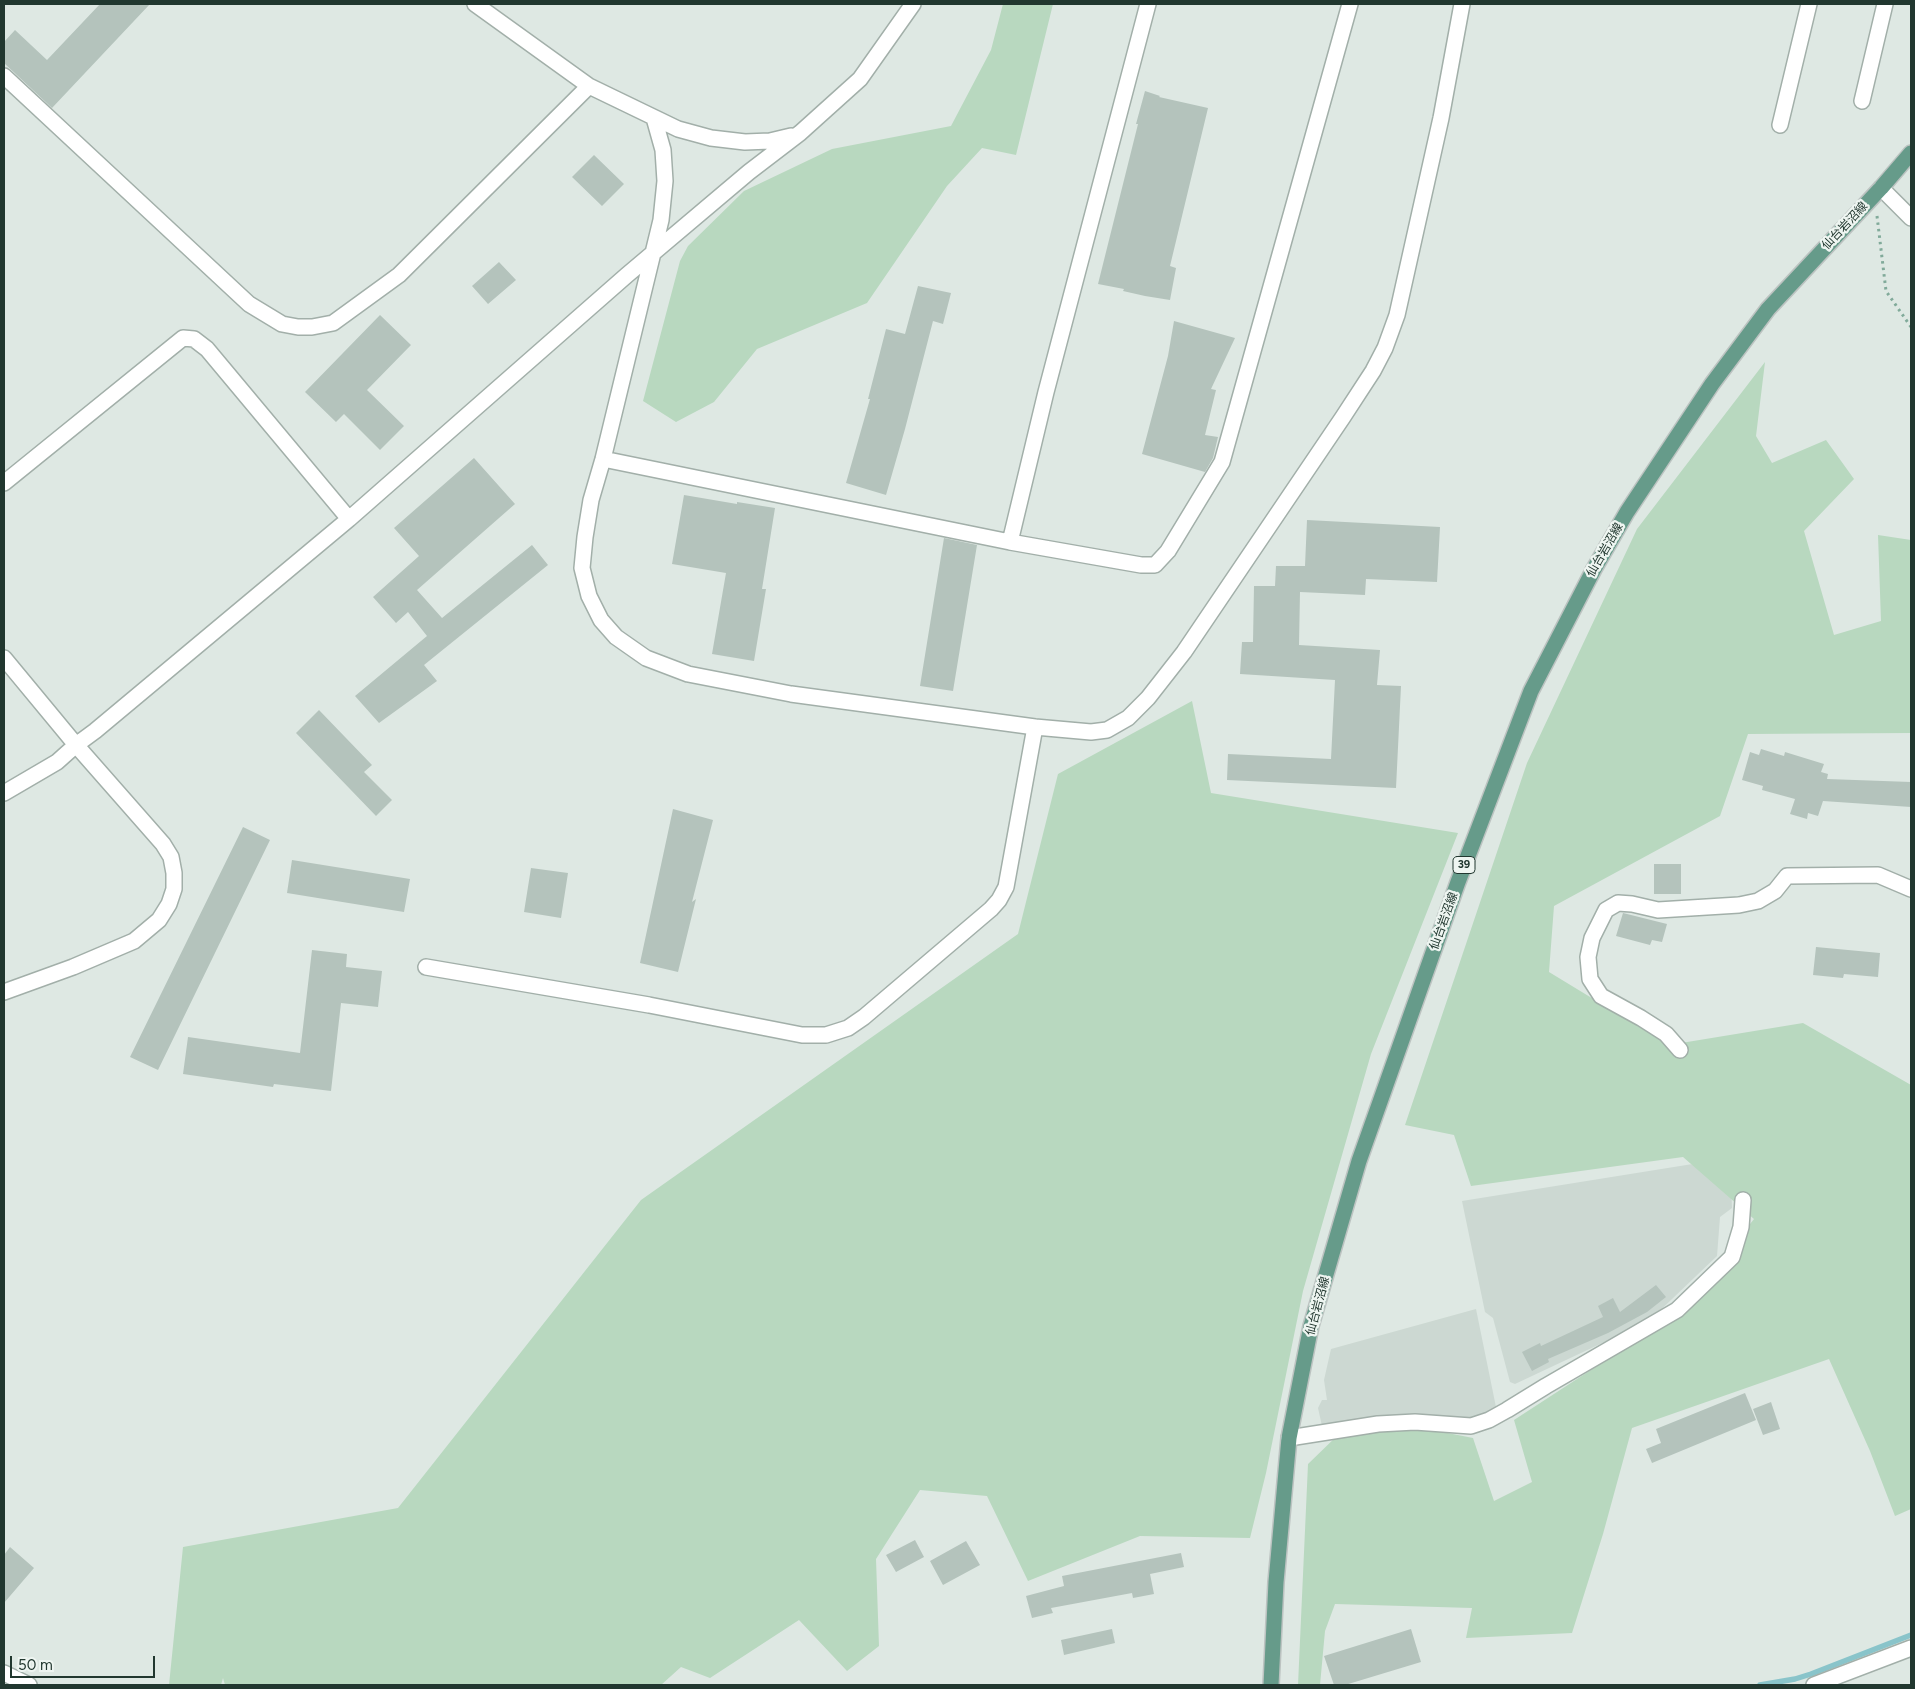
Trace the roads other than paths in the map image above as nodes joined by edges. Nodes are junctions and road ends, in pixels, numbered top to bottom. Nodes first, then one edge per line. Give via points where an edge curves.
1 (475, 4) edge
2 (914, 4) edge
3 (1148, 4) edge
4 (1350, 4) edge
5 (1462, 4) edge
6 (1808, 4) edge
7 (1885, 4) edge
8 (4, 76) edge
9 (590, 86) junction
10 (1862, 101) dead end
11 (654, 118) junction
12 (1780, 125) dead end
13 (800, 134) junction
14 (1911, 152) edge
15 (1881, 188) junction
16 (1911, 218) edge
17 (652, 254) junction
18 (603, 459) junction
19 (4, 482) edge
20 (350, 519) junction
21 (1010, 542) junction
22 (4, 658) edge
23 (1035, 727) junction
24 (76, 745) junction
25 (4, 793) edge
26 (1911, 889) edge
27 (426, 967) dead end
28 (4, 992) edge
29 (1680, 1050) dead end
30 (1743, 1200) dead end
31 (1289, 1438) junction
32 (1911, 1648) edge
33 (4, 1673) edge
34 (29, 1685) edge
35 (1271, 1685) edge
36 (1814, 1685) edge

1 - 9 street
2 - 13 street via 860,79
3 - 21 street
4 - 21 street via 1222,462 1168,551 1155,565 1141,565
5 - 23 street via 1441,118 1397,315 1373,371 1241,570 1148,698 1128,718 1108,730 1091,732
6 - 12 street
7 - 10 street
8 - 9 street via 249,304 282,324 298,327 333,323 399,274
9 - 11 street
11 - 13 street via 711,138 745,142 770,142
11 - 17 street via 663,150 665,181 661,220
13 - 17 street via 749,172
14 - 15 main road, 仙台岩沼線 / 39
15 - 16 street
15 - 31 main road, 仙台岩沼線 / 39 via 1768,309 1712,384 1627,512 1531,691 1458,882 1359,1161 1311,1326
17 - 18 street
17 - 20 street
18 - 21 street
18 - 23 street via 591,500 582,568 589,596 601,620 616,637 646,658 688,674 791,694
19 - 20 street via 183,338 194,339 208,349
20 - 24 street
22 - 24 street
23 - 27 street via 1006,887 999,900 848,1028 826,1035 802,1035
24 - 25 street via 57,762
24 - 28 street via 163,844 171,857 174,889 159,920 134,941
26 - 29 street via 1878,875 1788,876 1775,891 1758,901 1739,905 1658,910 1618,904 1606,910 1592,938 1588,957 1590,979 1601,996 1666,1034
30 - 31 street via 1741,1227 1732,1257 1677,1310 1489,1420 1471,1426 1414,1422 1378,1424
31 - 35 main road, 仙台岩沼線 / 39
32 - 36 street
33 - 34 street

